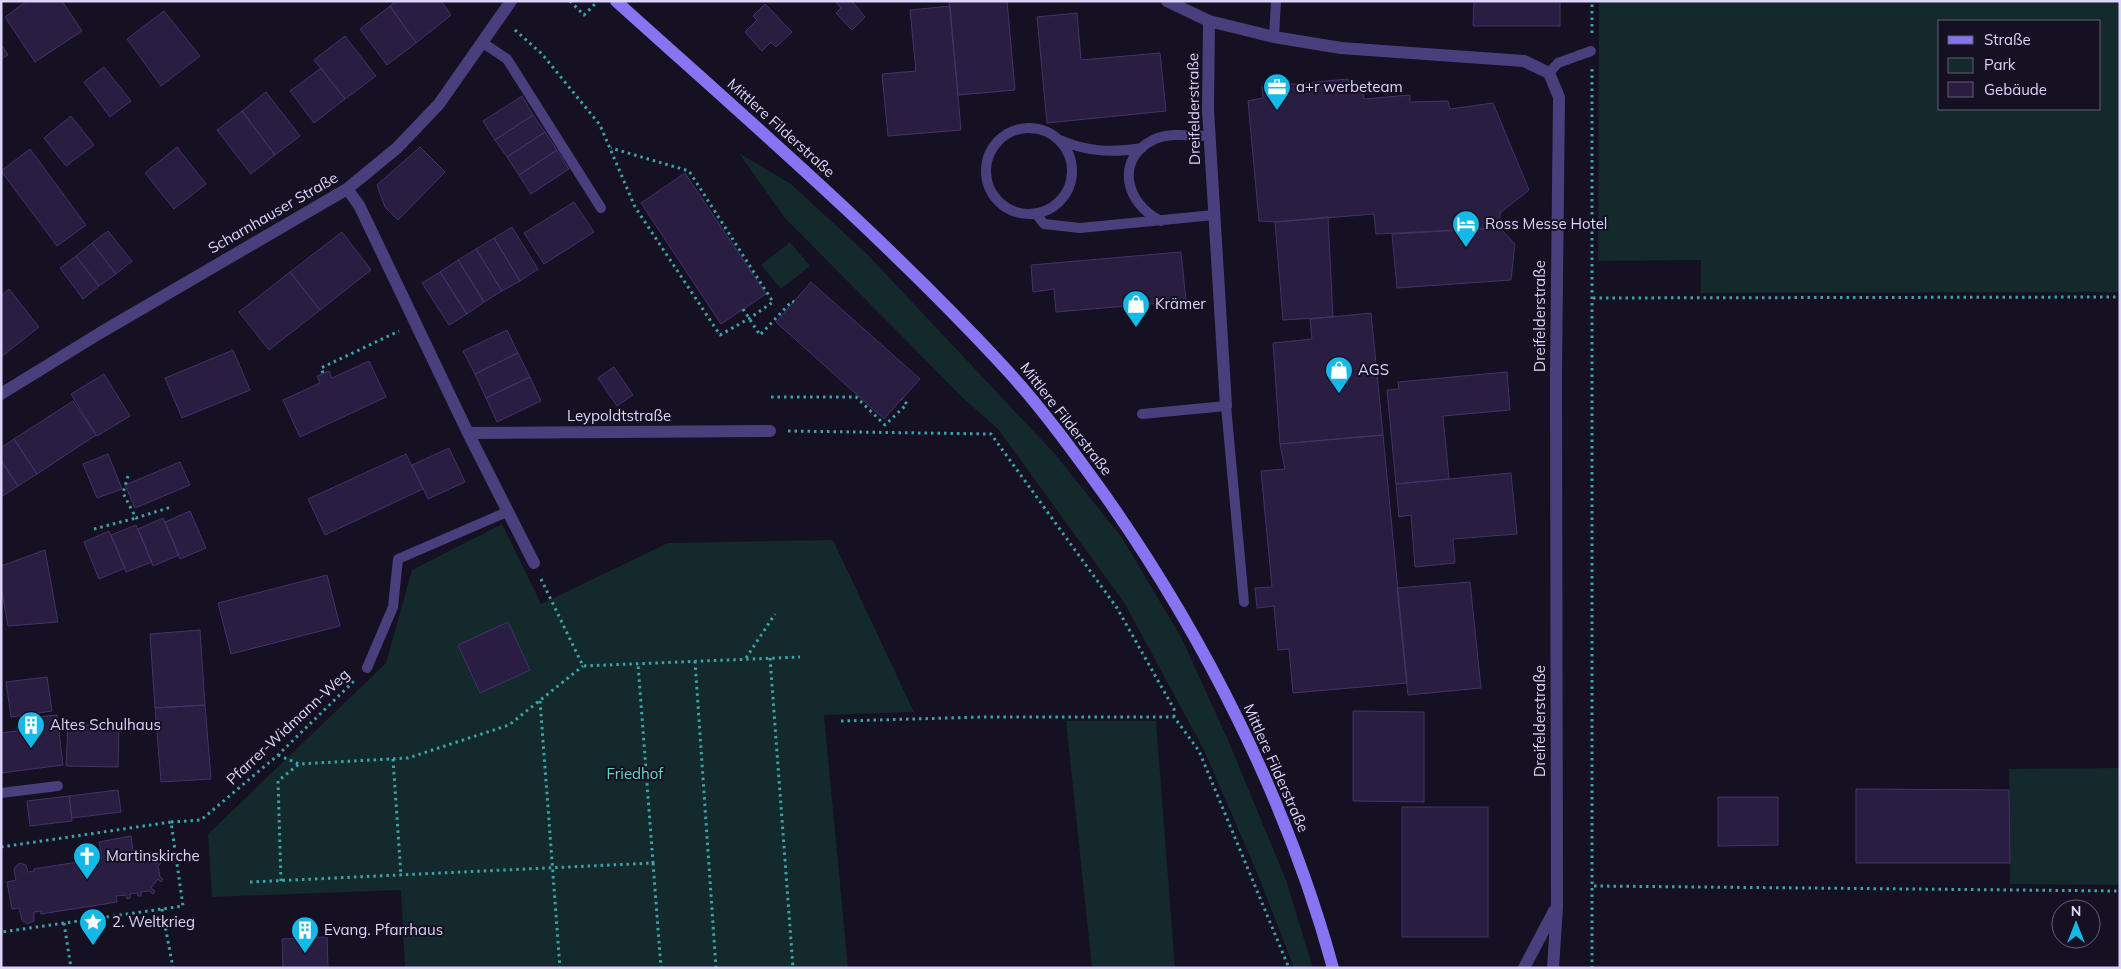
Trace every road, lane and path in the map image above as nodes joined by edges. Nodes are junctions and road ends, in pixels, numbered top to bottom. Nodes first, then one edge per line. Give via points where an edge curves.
1 (511, 1) edge
2 (570, 1) edge
3 (597, 1) edge
4 (616, 1) edge
5 (1167, 1) edge
6 (1276, 1) edge
7 (1592, 1) edge
8 (500, 20) junction
9 (1209, 21) junction
10 (1274, 37) junction
11 (483, 43) junction
12 (1592, 51) junction
13 (1549, 74) junction
14 (1209, 136) junction
15 (1058, 140) junction
16 (611, 148) junction
17 (1142, 148) junction
18 (347, 189) junction
19 (601, 208) dead end
20 (1036, 214) junction
21 (1214, 215) junction
22 (1161, 221) junction
23 (2120, 297) edge
24 (1593, 298) junction
25 (794, 302) dead end
26 (743, 309) dead end
27 (750, 318) junction
28 (416, 323) junction
29 (323, 373) dead end
30 (1, 394) edge
31 (771, 397) dead end
32 (902, 399) dead end
33 (1226, 406) junction
34 (1142, 414) dead end
35 (770, 431) joint
36 (468, 433) junction
37 (128, 476) dead end
38 (171, 507) dead end
39 (507, 512) junction
40 (136, 518) junction
41 (94, 529) dead end
42 (534, 563) joint
43 (1244, 602) dead end
44 (775, 614) dead end
45 (800, 657) dead end
46 (770, 658) junction
47 (746, 659) junction
48 (695, 661) junction
49 (638, 664) junction
50 (583, 666) junction
51 (367, 668) joint
52 (540, 700) junction
53 (1174, 717) junction
54 (842, 722) dead end
55 (278, 755) junction
56 (393, 758) junction
57 (298, 764) junction
58 (58, 786) dead end
59 (1, 793) edge
60 (171, 822) junction
61 (1, 846) edge
62 (653, 863) junction
63 (552, 869) junction
64 (401, 876) junction
65 (280, 881) junction
66 (250, 882) dead end
67 (1594, 886) junction
68 (2120, 891) edge
69 (1557, 907) junction
70 (162, 909) junction
71 (64, 923) junction
72 (1, 930) edge
73 (71, 968) edge
74 (173, 968) edge
75 (560, 968) edge
76 (662, 968) edge
77 (716, 968) edge
78 (793, 968) edge
79 (1289, 968) edge
80 (1333, 968) edge
81 (1524, 968) edge
82 (1553, 968) edge
83 (1592, 968) edge

1 - 8 street, Scharnhauser Straße
2 - 3 path via 584,14
4 - 80 main road, Mittlere Filderstraße via 890,248 1007,370 1073,450 1132,533 1193,632 1247,736 1304,874
5 - 9 street
6 - 10 lane
7 - 12 path
8 - 11 street, Scharnhauser Straße
8 - 16 path via 542,54 600,125
9 - 10 street
9 - 14 street, Dreifelderstraße
10 - 13 street via 1341,48 1524,61
11 - 18 street, Scharnhauser Straße via 439,104 398,148
11 - 19 lane via 507,59
12 - 13 lane via 1558,63
12 - 24 path
13 - 69 street, Dreifelderstraße via 1559,97
14 - 17 lane via 1163,136
14 - 21 street, Dreifelderstraße
15 - 17 lane via 1104,152
15 - 20 lane via 1071,160 1070,185 1056,205
15 - 20 lane via 1037,129 1020,129 999,141 987,162 986,178 997,200 1018,213
16 - 27 path via 635,207 720,334
16 - 27 path via 689,171 773,302
17 - 22 lane via 1130,169 1132,194 1140,207
18 - 28 street via 359,205
18 - 30 street, Scharnhauser Straße
20 - 22 lane via 1044,224 1080,228
21 - 22 lane
21 - 33 street, Dreifelderstraße
23 - 24 path
24 - 67 path
25 - 27 path via 760,335
26 - 27 path
28 - 29 path via 321,368
28 - 36 street
31 - 32 path via 856,397 885,425 907,404
33 - 34 lane
33 - 43 lane
35 - 36 street, Leypoldtstraße
35 - 53 path via 991,434 1117,608 1174,708
36 - 39 street
37 - 40 path via 123,493
38 - 40 path
39 - 42 street
39 - 51 lane via 398,559 393,607
40 - 41 path
42 - 50 path
44 - 47 path
45 - 46 path
46 - 47 path
46 - 78 path
47 - 48 path
48 - 49 path
48 - 77 path
49 - 50 path
49 - 62 path
50 - 52 path
51 - 55 path, Pfarrer-Widmann-Weg
52 - 56 path via 508,725 408,758
52 - 63 path
53 - 54 path
53 - 79 path via 1199,751
55 - 57 path
55 - 60 path, Pfarrer-Widmann-Weg via 201,820
56 - 57 path
56 - 64 path
57 - 65 path via 278,781
58 - 59 lane
60 - 61 path, Pfarrer-Widmann-Weg
60 - 70 path via 183,906
62 - 63 path
62 - 76 path
63 - 64 path
63 - 75 path
64 - 65 path
65 - 66 path
67 - 68 path
67 - 83 path
69 - 81 street, Dreifelderstraße
69 - 82 street, Dreifelderstraße
70 - 71 path
70 - 74 path
71 - 72 path
71 - 73 path

